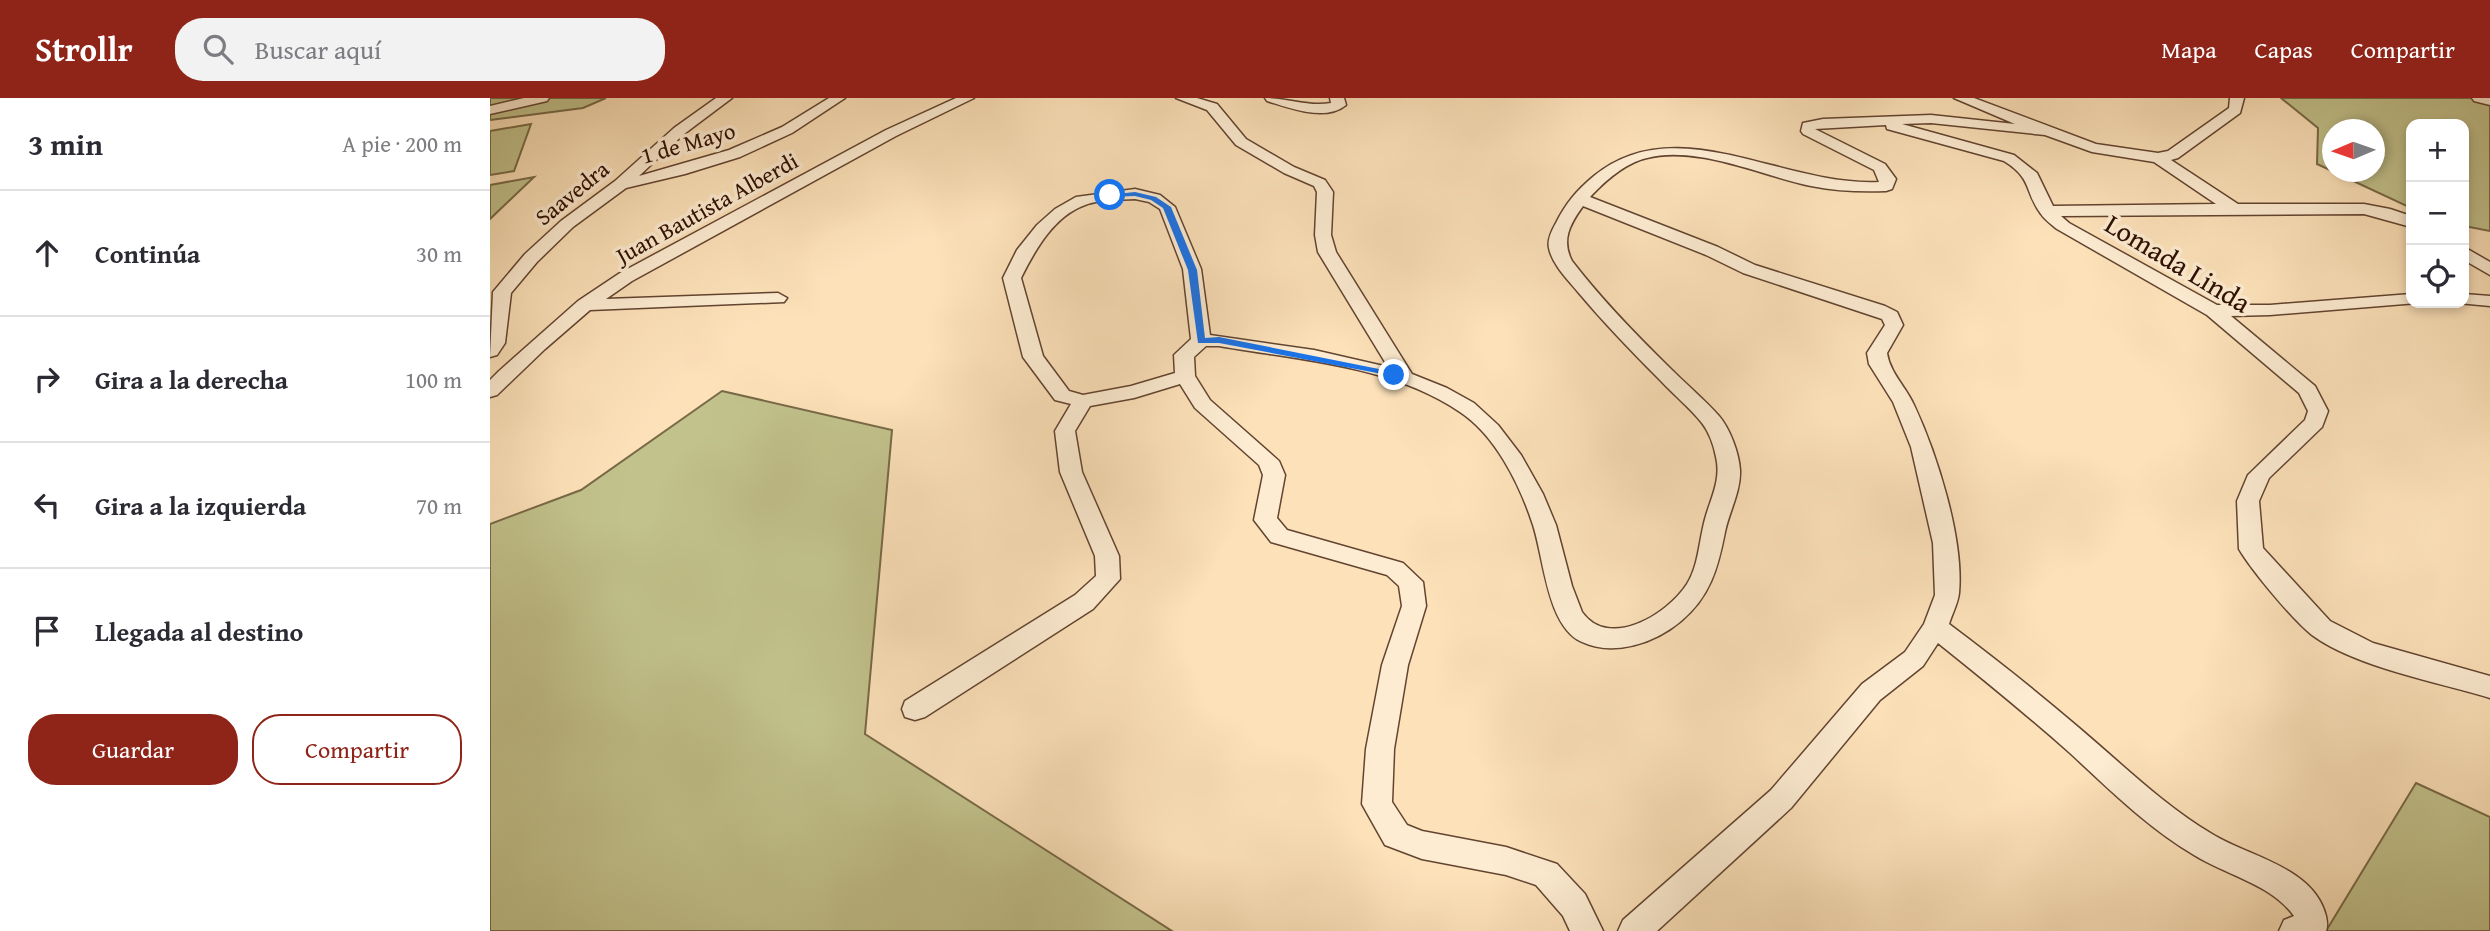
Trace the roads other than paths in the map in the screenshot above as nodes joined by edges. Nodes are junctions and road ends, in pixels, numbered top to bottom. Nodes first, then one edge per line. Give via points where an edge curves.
1 (542, 98) edge
2 (725, 98) edge
3 (838, 98) edge
4 (967, 98) edge
5 (1183, 98) edge
6 (1272, 98) edge
7 (1337, 98) edge
8 (1961, 98) edge
9 (2237, 98) edge
10 (2479, 98) edge
11 (2490, 102) edge
12 (490, 110) edge
13 (1879, 119) junction
14 (2044, 131) junction
15 (2158, 158) junction
16 (621, 184) junction
17 (1578, 198) junction
18 (2234, 209) junction
19 (2047, 211) junction
20 (2406, 220) edge
21 (2469, 255) edge
22 (2490, 270) edge
23 (778, 298) dead end
24 (2406, 299) edge
25 (2469, 299) edge
26 (2490, 301) edge
27 (584, 305) junction
28 (2213, 311) junction
29 (1201, 341) junction
30 (490, 351) edge
31 (1185, 376) junction
32 (1405, 379) junction
33 (490, 391) edge
34 (1083, 401) junction
35 (1936, 627) junction
36 (2490, 687) edge
37 (915, 709) dead end
38 (1587, 931) edge
39 (1634, 931) edge
40 (2295, 931) edge

1 - 12 street
2 - 16 street, Saavedra via 679,131
3 - 16 street, 1 de Mayo via 737,155
4 - 27 street, Juan Bautista Alberdi via 779,193
5 - 32 street via 1212,107 1241,142 1320,183 1325,192 1322,235 1327,252
6 - 7 street via 1318,109 1339,105
8 - 14 street
9 - 15 street via 2235,110 2173,155
10 - 11 street
13 - 14 street via 1931,119
13 - 17 street via 1823,123 1808,126 1808,131 1880,167 1888,179 1886,186 1816,183 1672,151 1641,154 1618,163
13 - 19 street via 1909,132 2009,158 2034,176
14 - 15 street via 2092,148
15 - 18 street
16 - 30 street, Saavedra via 567,224 502,292
17 - 32 street via 1558,237 1557,249 1575,279 1712,421 1724,445 1729,473 1700,583 1677,612 1646,633 1611,638 1588,634 1570,618 1545,523 1520,472 1487,426 1469,408
17 - 35 street via 1749,269 1890,316 1894,325 1877,353 1879,365 1903,402 1922,447 1945,543 1947,595
18 - 19 street
18 - 20 street via 2350,208
19 - 28 street, Lomada Linda via 2063,226
21 - 22 street
23 - 27 street
24 - 28 street
25 - 26 street
27 - 33 street, Juan Bautista Alberdi via 543,337
28 - 36 street, Lomada Linda via 2308,390 2318,411 2315,422 2259,475 2248,501 2252,549 2261,564 2321,628 2365,651
29 - 31 street via 1184,355
29 - 32 street via 1219,340
29 - 34 street via 1192,270 1167,207 1135,194 1082,200 1043,229 1012,278 1033,356 1062,396
31 - 34 street
31 - 38 street via 1202,404 1269,461 1274,475 1265,520 1279,536 1395,569 1411,582 1414,606 1395,665 1380,749 1377,804 1396,835 1546,874 1574,905
34 - 37 street via 1065,431 1071,472 1107,556 1108,579 1084,602
35 - 39 street via 1914,659 1871,692 1781,799
35 - 40 street via 2179,831 2299,895 2312,914 2312,926

